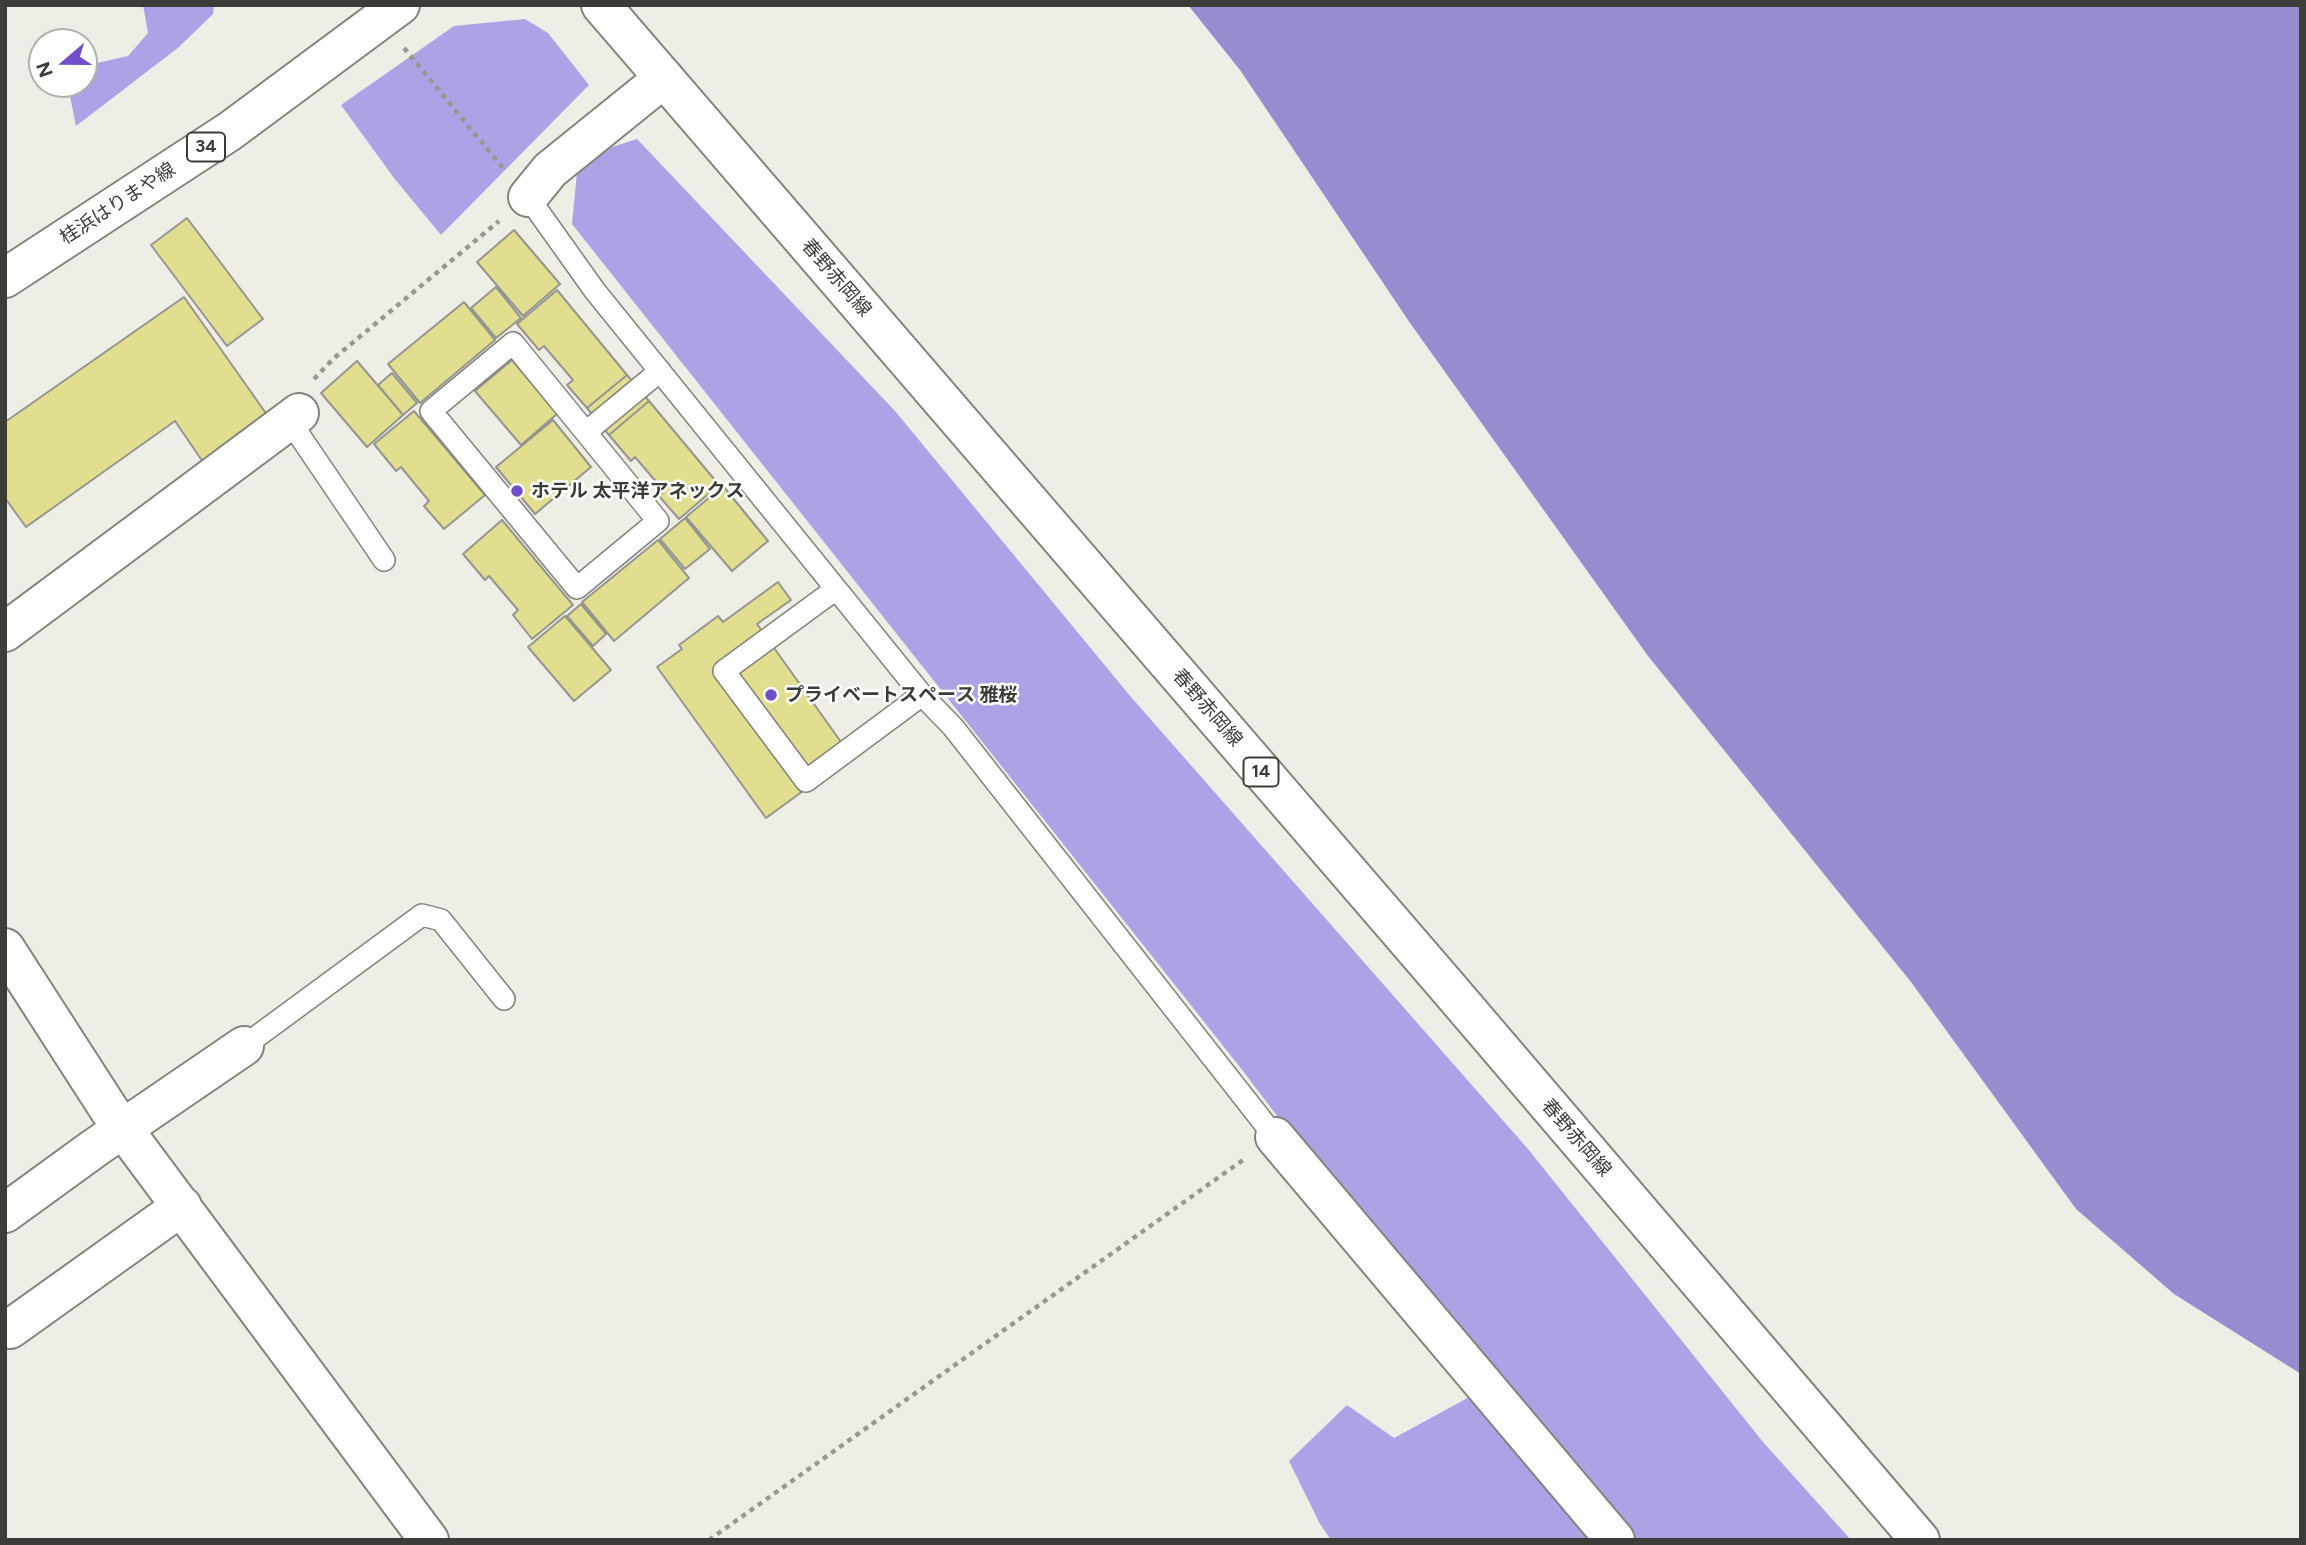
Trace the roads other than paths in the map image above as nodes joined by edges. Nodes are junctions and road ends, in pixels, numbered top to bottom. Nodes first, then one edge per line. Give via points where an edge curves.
1 (601, 5) edge
2 (393, 11) edge
3 (664, 78) junction
4 (528, 197) joint
5 (5, 278) edge
6 (660, 371) junction
7 (294, 417) joint
8 (586, 432) junction
9 (384, 561) dead end
10 (836, 589) junction
11 (5, 632) edge
12 (922, 695) junction
13 (5, 948) edge
14 (504, 999) dead end
15 (244, 1046) joint
16 (124, 1129) junction
17 (1275, 1137) joint
18 (182, 1206) junction
19 (5, 1213) edge
20 (8, 1331) edge
21 (429, 1540) edge
22 (1615, 1540) edge
23 (1920, 1540) edge

1 - 3 main road, 春野赤岡線 / 14
2 - 5 main road, 桂浜はりまや線 / 34 via 230,131
3 - 4 main road via 550,170
3 - 23 main road, 春野赤岡線 / 14
4 - 6 lane
6 - 8 lane
6 - 10 lane
7 - 9 lane
7 - 11 main road
8 - 8 lane via 513,343 431,411 577,588 658,521
10 - 12 lane
10 - 12 lane via 724,671 806,782
12 - 17 lane via 953,727
13 - 16 main road
14 - 15 lane via 441,919 422,915
15 - 16 main road
16 - 18 main road
16 - 19 main road
17 - 22 main road
18 - 20 main road
18 - 21 main road

